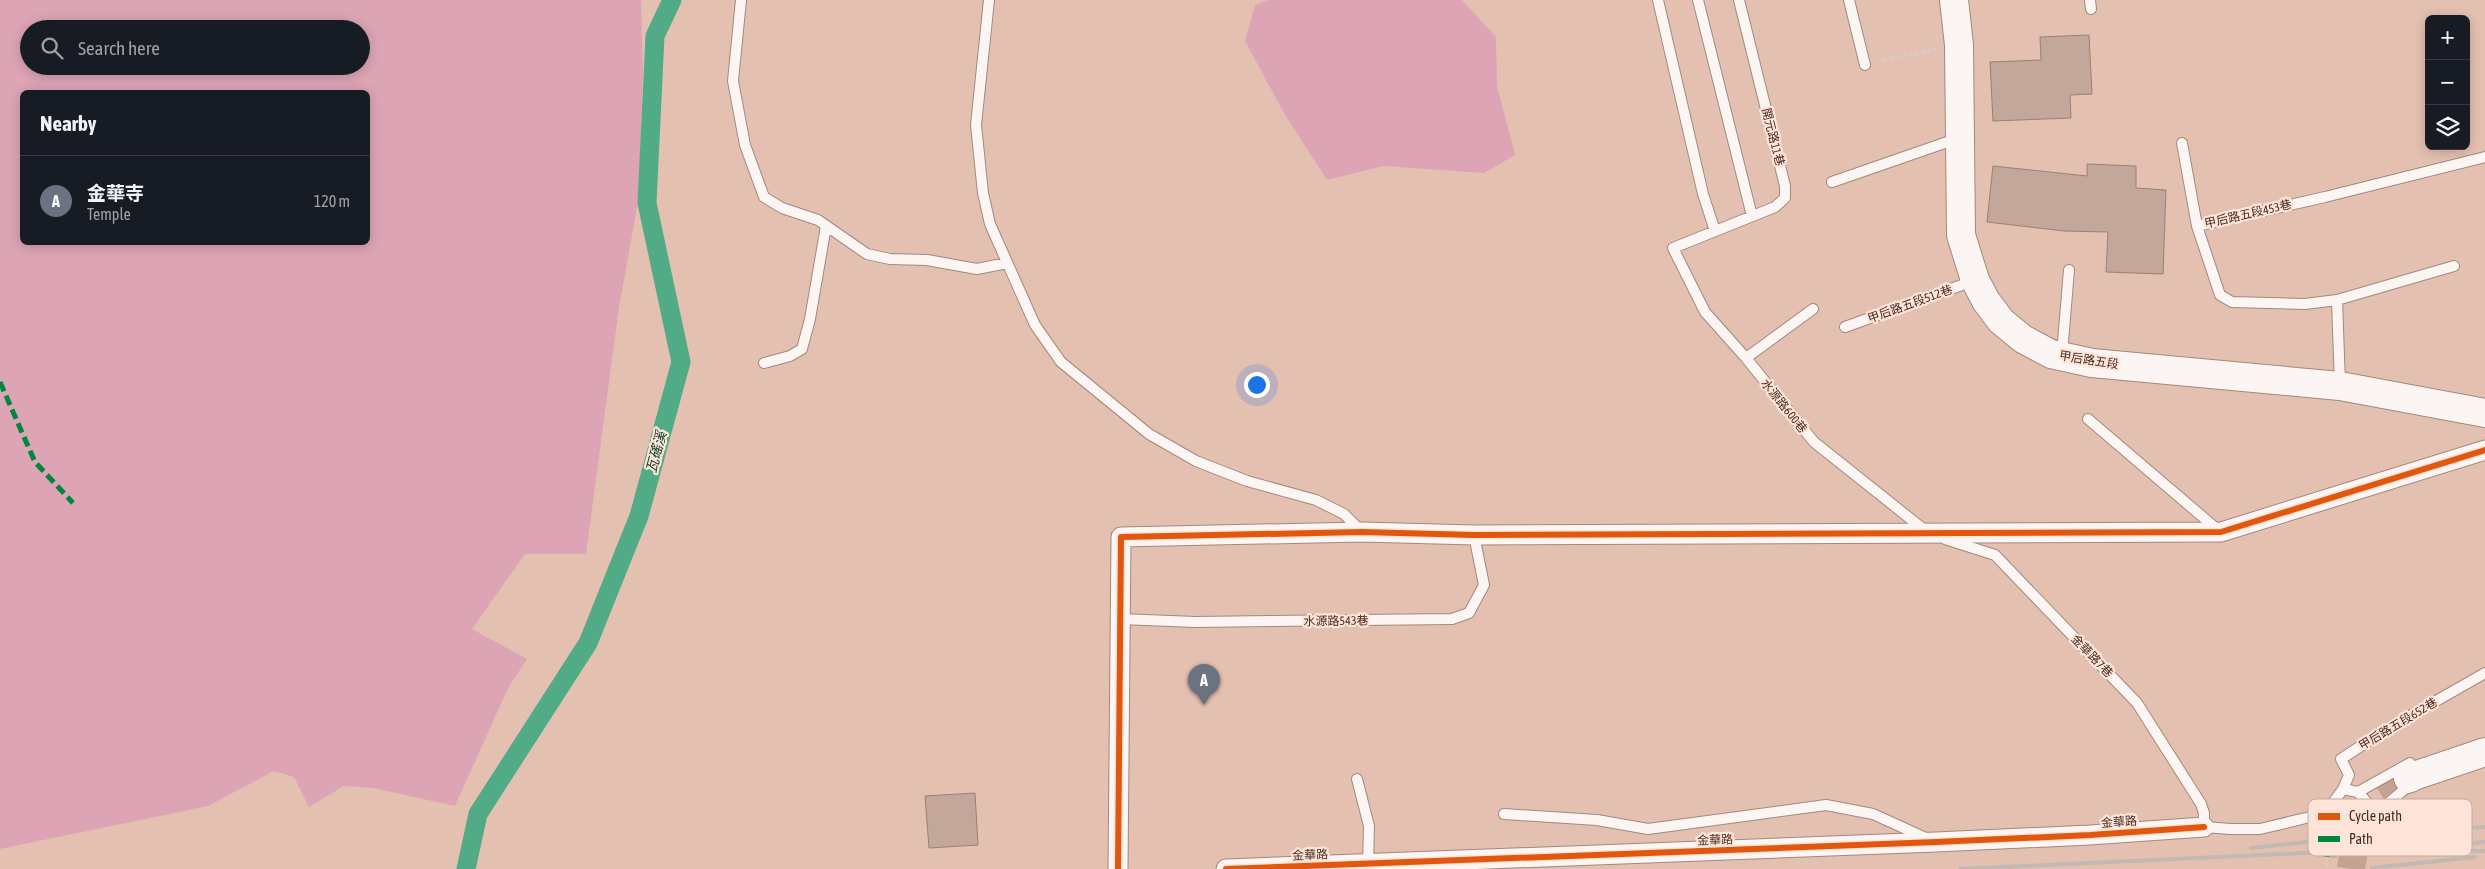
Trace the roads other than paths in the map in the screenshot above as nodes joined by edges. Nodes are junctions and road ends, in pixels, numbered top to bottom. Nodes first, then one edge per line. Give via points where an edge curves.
1 (740, 0) edge
2 (989, 0) edge
3 (1658, 0) edge
4 (1698, 0) edge
5 (1739, 0) edge
6 (1849, 0) edge
7 (1953, 6) edge
8 (1865, 65) dead end
9 (1960, 138) junction
10 (2182, 144) dead end
11 (2485, 157) edge
12 (1832, 182) dead end
13 (1752, 216) junction
14 (826, 226) junction
15 (2197, 226) junction
16 (1715, 231) junction
17 (1673, 248) joint
18 (1007, 263) junction
19 (2454, 266) dead end
20 (2069, 270) dead end
21 (1974, 280) junction
22 (2337, 300) junction
23 (1813, 309) dead end
24 (1845, 327) dead end
25 (2062, 356) junction
26 (1746, 358) junction
27 (764, 363) dead end
28 (2340, 386) junction
29 (2485, 413) edge
30 (2088, 419) dead end
31 (2485, 450) edge
32 (1362, 532) junction
33 (2220, 532) junction
34 (1930, 534) junction
35 (1474, 535) junction
36 (1120, 619) junction
37 (2485, 673) edge
38 (2485, 742) edge
39 (2458, 749) dead end
40 (2485, 752) edge
41 (2415, 768) joint
42 (2450, 776) dead end
43 (1357, 779) dead end
44 (2343, 789) junction
45 (2358, 792) junction
46 (2336, 799) edge
47 (2364, 799) edge
48 (2394, 799) edge
49 (1504, 814) dead end
50 (2308, 817) edge
51 (2204, 827) junction
52 (1936, 842) junction
53 (1549, 863) edge
54 (1368, 864) junction
55 (1118, 869) edge
56 (1226, 869) edge

1 - 14 lane via 733,81 745,145 757,181 764,197
2 - 18 lane via 976,125 982,193 990,224
3 - 16 lane via 1703,194
4 - 13 lane
5 - 13 lane, 開元路11巷 via 1785,186 1785,198 1775,207
6 - 8 lane
7 - 9 main road, 甲后路五段 via 1959,45
9 - 12 lane
9 - 21 main road, 甲后路五段 via 1961,235
10 - 15 lane
11 - 15 lane, 甲后路五段453巷
13 - 16 lane, 開元路11巷
14 - 18 lane via 868,254 890,259 927,260 977,269
14 - 27 lane via 802,349
15 - 22 lane, 甲后路五段453巷 via 2220,295 2232,302 2305,304
16 - 17 lane, 開元路11巷
17 - 26 lane, 水源路600巷 via 1704,312
18 - 32 lane via 1035,325 1061,362 1149,434 1196,461 1238,478 1316,500 1344,514
19 - 22 lane, 甲后路五段453巷
20 - 25 lane
21 - 24 lane, 甲后路五段512巷
21 - 25 main road, 甲后路五段 via 2002,322 2023,339 2050,354
22 - 28 lane
23 - 26 lane
25 - 28 main road, 甲后路五段 via 2092,363
26 - 34 lane, 水源路600巷 via 1814,442
28 - 29 main road, 甲后路五段
30 - 33 lane
31 - 33 street
32 - 35 street
32 - 36 street via 1121,537
33 - 34 street
34 - 35 street
34 - 51 lane, 金華路7巷 via 1994,555 2137,703 2201,804
35 - 36 lane, 水源路543巷 via 1484,585 1469,613 1452,619 1195,622
36 - 55 street
37 - 44 lane, 甲后路五段652巷 via 2387,728 2341,759 2349,775
38 - 39 lane
40 - 41 main road
41 - 45 lane via 2405,765
42 - 48 lane via 2406,789
43 - 54 lane via 1369,826
44 - 45 lane
44 - 46 lane, 金華路
45 - 47 lane
49 - 52 lane via 1597,820 1648,829 1826,805 1873,814
50 - 51 lane, 金華路 via 2260,829
51 - 52 street, 金華路
52 - 53 street, 金華路
53 - 54 street, 金華路
54 - 56 street, 金華路

